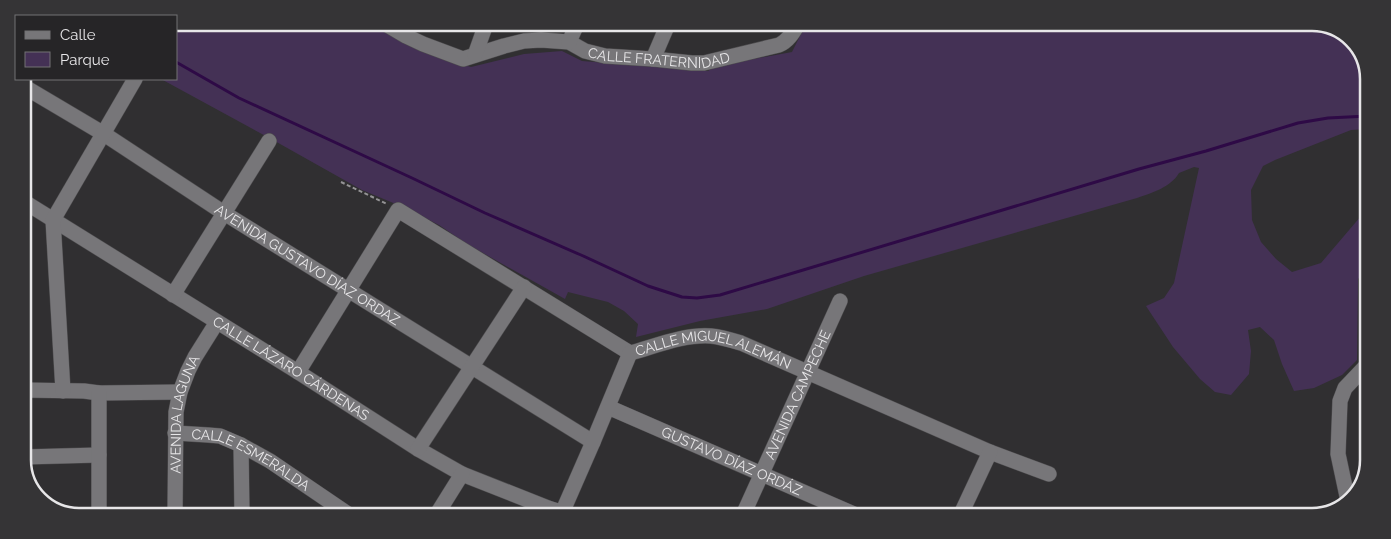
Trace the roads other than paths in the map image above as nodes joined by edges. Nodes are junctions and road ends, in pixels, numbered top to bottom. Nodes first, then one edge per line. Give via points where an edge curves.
1 (398, 31) edge
2 (484, 31) edge
3 (574, 31) edge
4 (665, 31) edge
5 (793, 31) edge
6 (569, 42) junction
7 (475, 55) junction
8 (654, 59) junction
9 (134, 80) edge
10 (31, 91) edge
11 (104, 134) junction
12 (269, 141) dead end
13 (31, 207) edge
14 (224, 213) junction
15 (53, 220) junction
16 (524, 287) junction
17 (349, 290) junction
18 (173, 296) junction
19 (840, 301) dead end
20 (217, 322) junction
21 (630, 353) junction
22 (472, 367) junction
23 (298, 372) junction
24 (807, 372) junction
25 (1360, 372) edge
26 (31, 390) edge
27 (62, 391) junction
28 (180, 392) junction
29 (99, 393) junction
30 (608, 407) junction
31 (175, 433) junction
32 (593, 442) junction
33 (241, 444) junction
34 (418, 449) junction
35 (990, 452) junction
36 (99, 455) junction
37 (31, 458) edge
38 (462, 474) junction
39 (761, 474) junction
40 (1048, 474) dead end
41 (1346, 493) edge
42 (99, 508) edge
43 (175, 508) edge
44 (242, 508) edge
45 (339, 508) edge
46 (441, 508) edge
47 (550, 508) edge
48 (568, 508) edge
49 (746, 508) edge
50 (840, 508) edge
51 (964, 508) edge

1 - 7 street, CALLE FRATERNIDAD via 463,59
2 - 7 street
3 - 6 street
4 - 8 street
5 - 8 street, CALLE FRATERNIDAD via 790,38 779,45 704,63
6 - 7 street, CALLE FRATERNIDAD via 524,41
6 - 8 street, CALLE FRATERNIDAD via 595,54
9 - 11 street
10 - 11 street, AVENIDA GUSTAVO DÍAZ ORDAZ
11 - 14 street, AVENIDA GUSTAVO DÍAZ ORDAZ
11 - 15 street
12 - 14 street
13 - 15 street, CALLE LÁZARO CÁRDENAS
14 - 17 street, AVENIDA GUSTAVO DÍAZ ORDAZ
14 - 18 street
15 - 18 street, CALLE LÁZARO CÁRDENAS
15 - 27 street
16 - 17 street, CALLE MIGUEL ALEMÁN via 398,210
16 - 21 street, CALLE MIGUEL ALEMÁN
16 - 22 street
17 - 22 street, AVENIDA GUSTAVO DÍAZ ORDAZ
17 - 23 street
18 - 20 street, CALLE LÁZARO CÁRDENAS
19 - 24 street, AVENIDA CAMPECHE
20 - 23 street, CALLE LÁZARO CÁRDENAS
20 - 28 street, AVENIDA LAGUNA via 195,357
21 - 24 street, CALLE MIGUEL ALEMÁN via 688,337 709,336 741,343
21 - 30 street
22 - 32 street, AVENIDA GUSTAVO DÍAZ ORDAZ
22 - 34 street
23 - 34 street, CALLE LÁZARO CÁRDENAS
24 - 35 street, CALLE MIGUEL ALEMÁN
24 - 39 street, AVENIDA CAMPECHE
25 - 41 street via 1342,394 1338,454
26 - 27 street
27 - 29 street
28 - 29 street
28 - 31 street, AVENIDA LAGUNA
29 - 36 street
30 - 32 street
30 - 39 street, GUSTAVO DÍAZ ORDÁZ
31 - 33 street, CALLE ESMERALDA via 220,436
31 - 43 street, AVENIDA LAGUNA
32 - 48 street
33 - 44 street
33 - 45 street, CALLE ESMERALDA
34 - 38 street, CALLE LÁZARO CÁRDENAS
35 - 40 street, CALLE MIGUEL ALEMÁN
35 - 51 street
36 - 37 street
36 - 42 street
38 - 46 street
38 - 47 street, CALLE LÁZARO CÁRDENAS
39 - 49 street, AVENIDA CAMPECHE
39 - 50 street, GUSTAVO DÍAZ ORDÁZ

